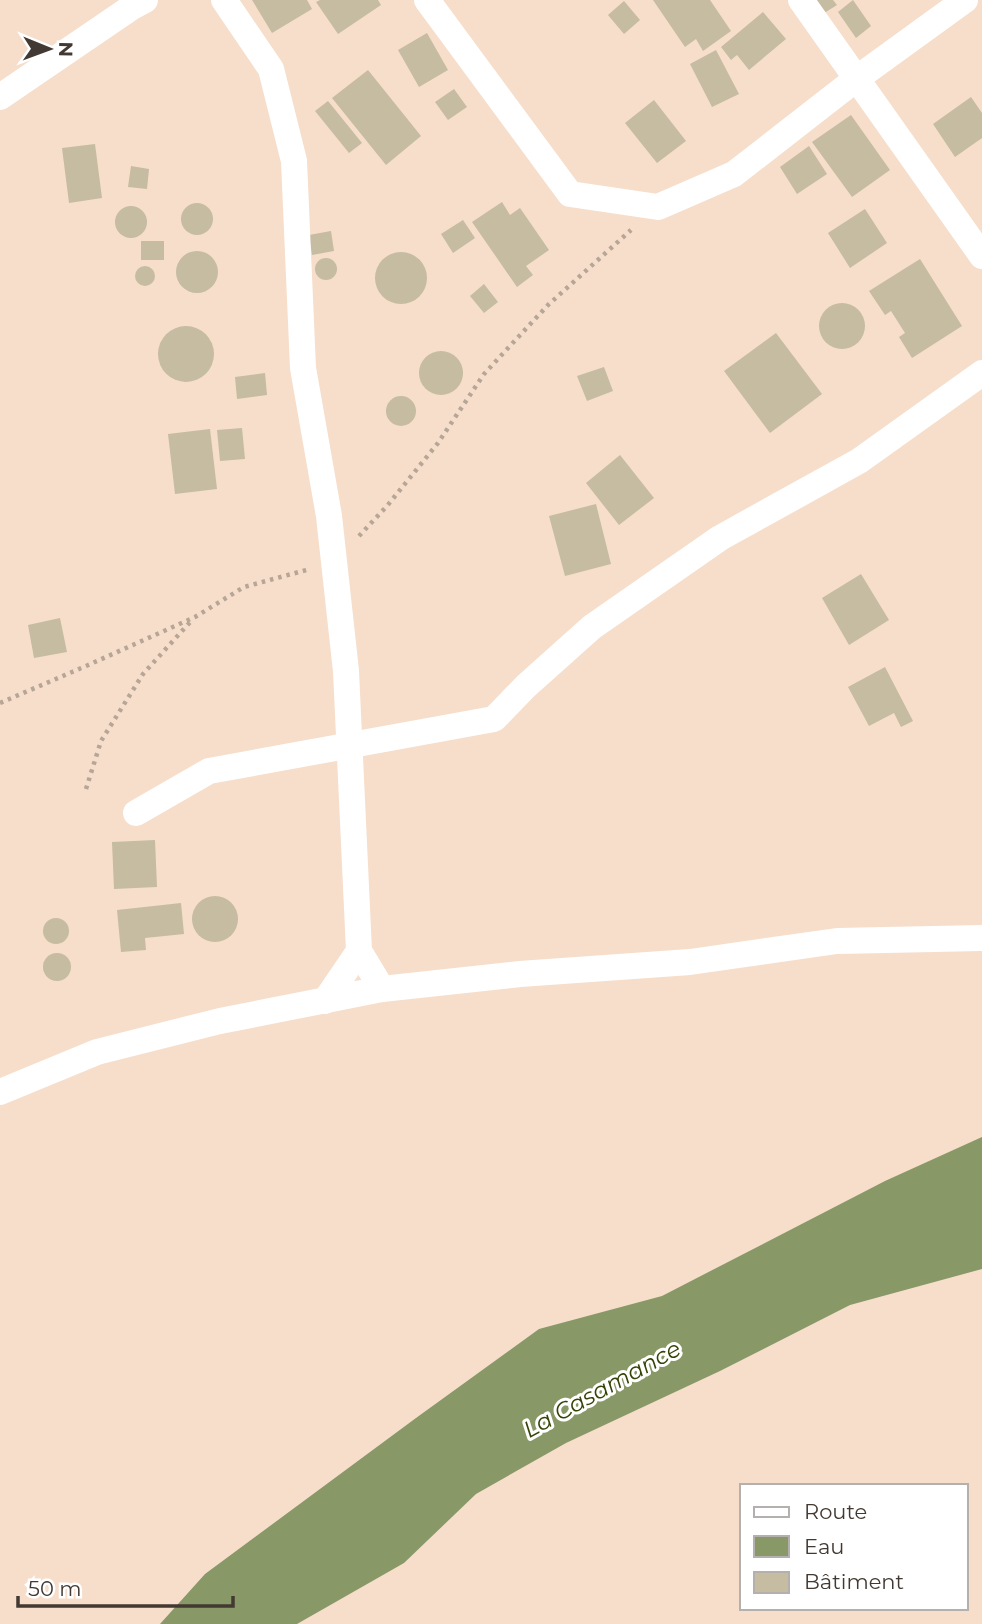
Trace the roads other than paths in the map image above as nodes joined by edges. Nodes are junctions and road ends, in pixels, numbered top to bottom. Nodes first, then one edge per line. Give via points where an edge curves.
1 (145, 0) edge
2 (224, 0) edge
3 (427, 0) edge
4 (801, 0) edge
5 (965, 0) edge
6 (856, 79) junction
7 (0, 97) edge
8 (982, 256) edge
9 (982, 373) edge
10 (349, 747) junction
11 (136, 813) dead end
12 (982, 938) edge
13 (359, 951) junction
14 (382, 989) junction
15 (325, 1001) junction
16 (0, 1092) edge

1 - 7 street
2 - 10 street via 271,69 294,161 303,368 329,516 346,671
3 - 6 street via 570,194 658,206 734,174
4 - 6 street
5 - 6 street
6 - 8 street
9 - 10 street via 859,461 720,538 603,620 494,719
10 - 11 street via 209,771
10 - 13 street
12 - 14 street via 837,941 690,962
13 - 14 street
13 - 15 street
14 - 15 street
15 - 16 street via 97,1052

